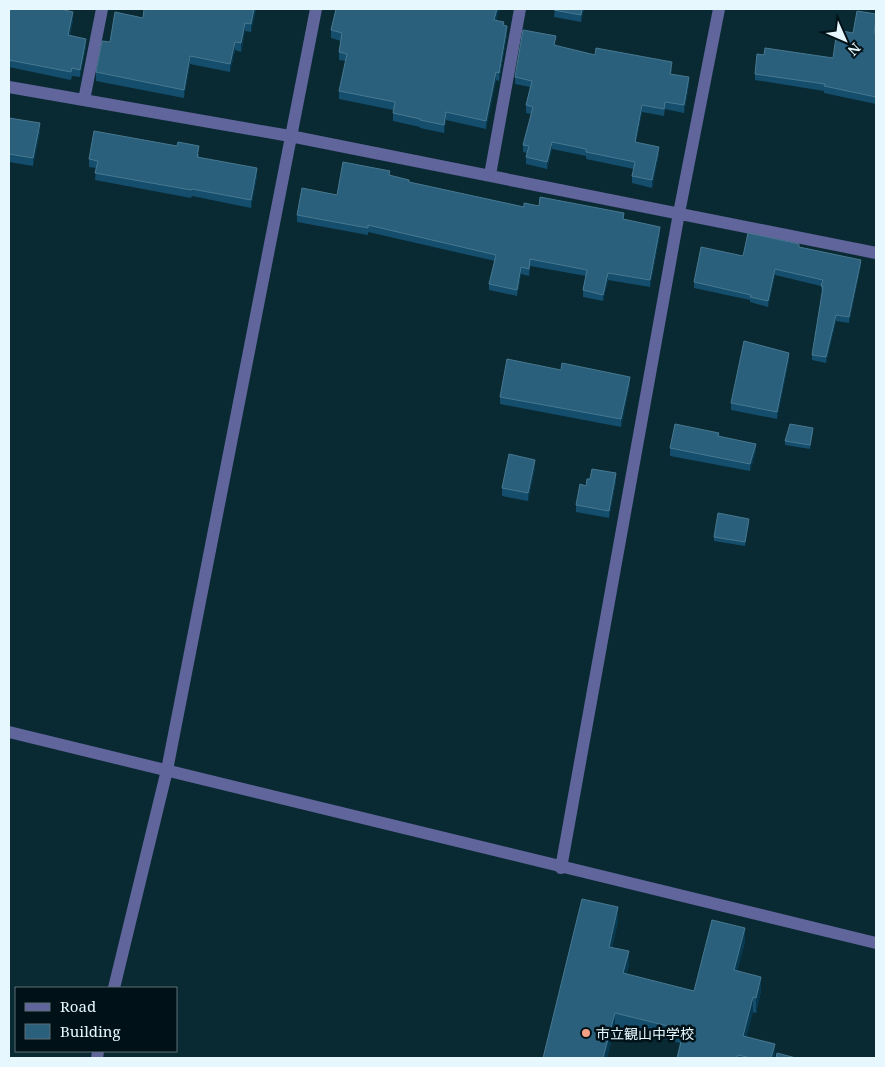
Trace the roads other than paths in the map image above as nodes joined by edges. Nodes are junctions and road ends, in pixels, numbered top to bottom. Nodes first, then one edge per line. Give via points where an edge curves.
1 (102, 9) edge
2 (316, 9) edge
3 (520, 9) edge
4 (719, 9) edge
5 (9, 87) edge
6 (84, 100) junction
7 (290, 136) junction
8 (490, 175) junction
9 (679, 213) junction
10 (876, 253) edge
11 (9, 732) edge
12 (167, 770) junction
13 (561, 868) junction
14 (876, 943) edge
15 (114, 987) edge

1 - 6 street
2 - 7 street
3 - 8 street
4 - 9 street
5 - 6 street
6 - 7 street
7 - 8 street
7 - 12 street
8 - 9 street
9 - 10 street
9 - 13 street
11 - 12 street
12 - 13 street
12 - 15 street
13 - 14 street

